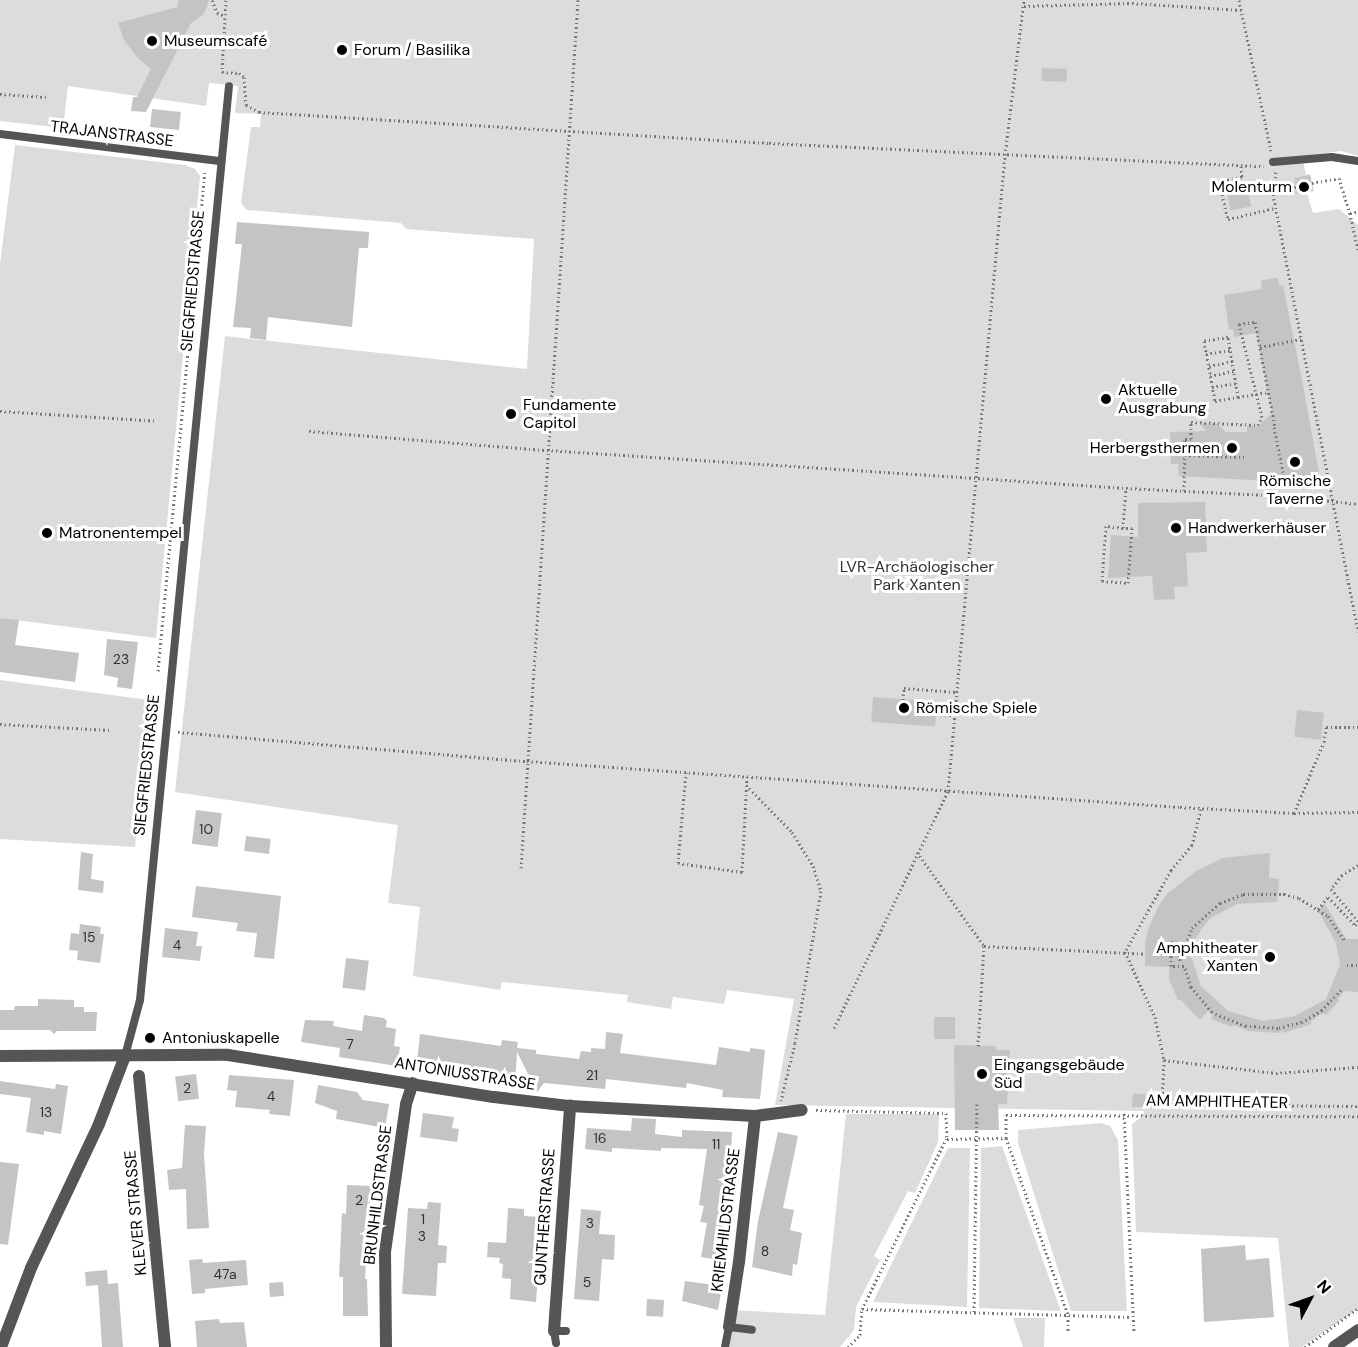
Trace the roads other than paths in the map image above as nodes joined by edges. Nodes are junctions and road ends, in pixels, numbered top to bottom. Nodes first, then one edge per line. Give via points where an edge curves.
1 (229, 86) dead end
2 (0, 134) edge
3 (221, 161) junction
4 (1358, 161) edge
5 (1273, 162) road end
6 (0, 1056) edge
7 (125, 1056) junction
8 (139, 1076) dead end
9 (413, 1083) junction
10 (570, 1106) junction
11 (802, 1110) road end
12 (755, 1116) junction
13 (729, 1327) junction
14 (752, 1330) dead end
15 (1358, 1330) edge
16 (559, 1335) dead end
17 (1, 1347) edge
18 (165, 1347) edge
19 (386, 1347) edge
20 (725, 1347) edge
21 (1335, 1347) edge

1 - 3 lane, SIEGFRIEDSTRASSE
2 - 3 lane, TRAJANSTRASSE
3 - 7 lane, SIEGFRIEDSTRASSE via 140,1000
4 - 5 lane via 1332,157
6 - 7 street, ANTONIUSSTRASSE
7 - 9 street, ANTONIUSSTRASSE via 228,1055
7 - 17 street, SIEGFRIEDSTRASSE
8 - 18 street, KLEVER STRASSE
9 - 10 street, ANTONIUSSTRASSE
9 - 19 street, BRUNHILDSTRASSE via 403,1126 386,1252
10 - 12 street, ANTONIUSSTRASSE
10 - 16 street, GUNTHERSTRASSE
11 - 12 street, ANTONIUSSTRASSE
12 - 13 street, KRIEMHILDSTRASSE
13 - 14 lane
13 - 20 lane
15 - 21 street

